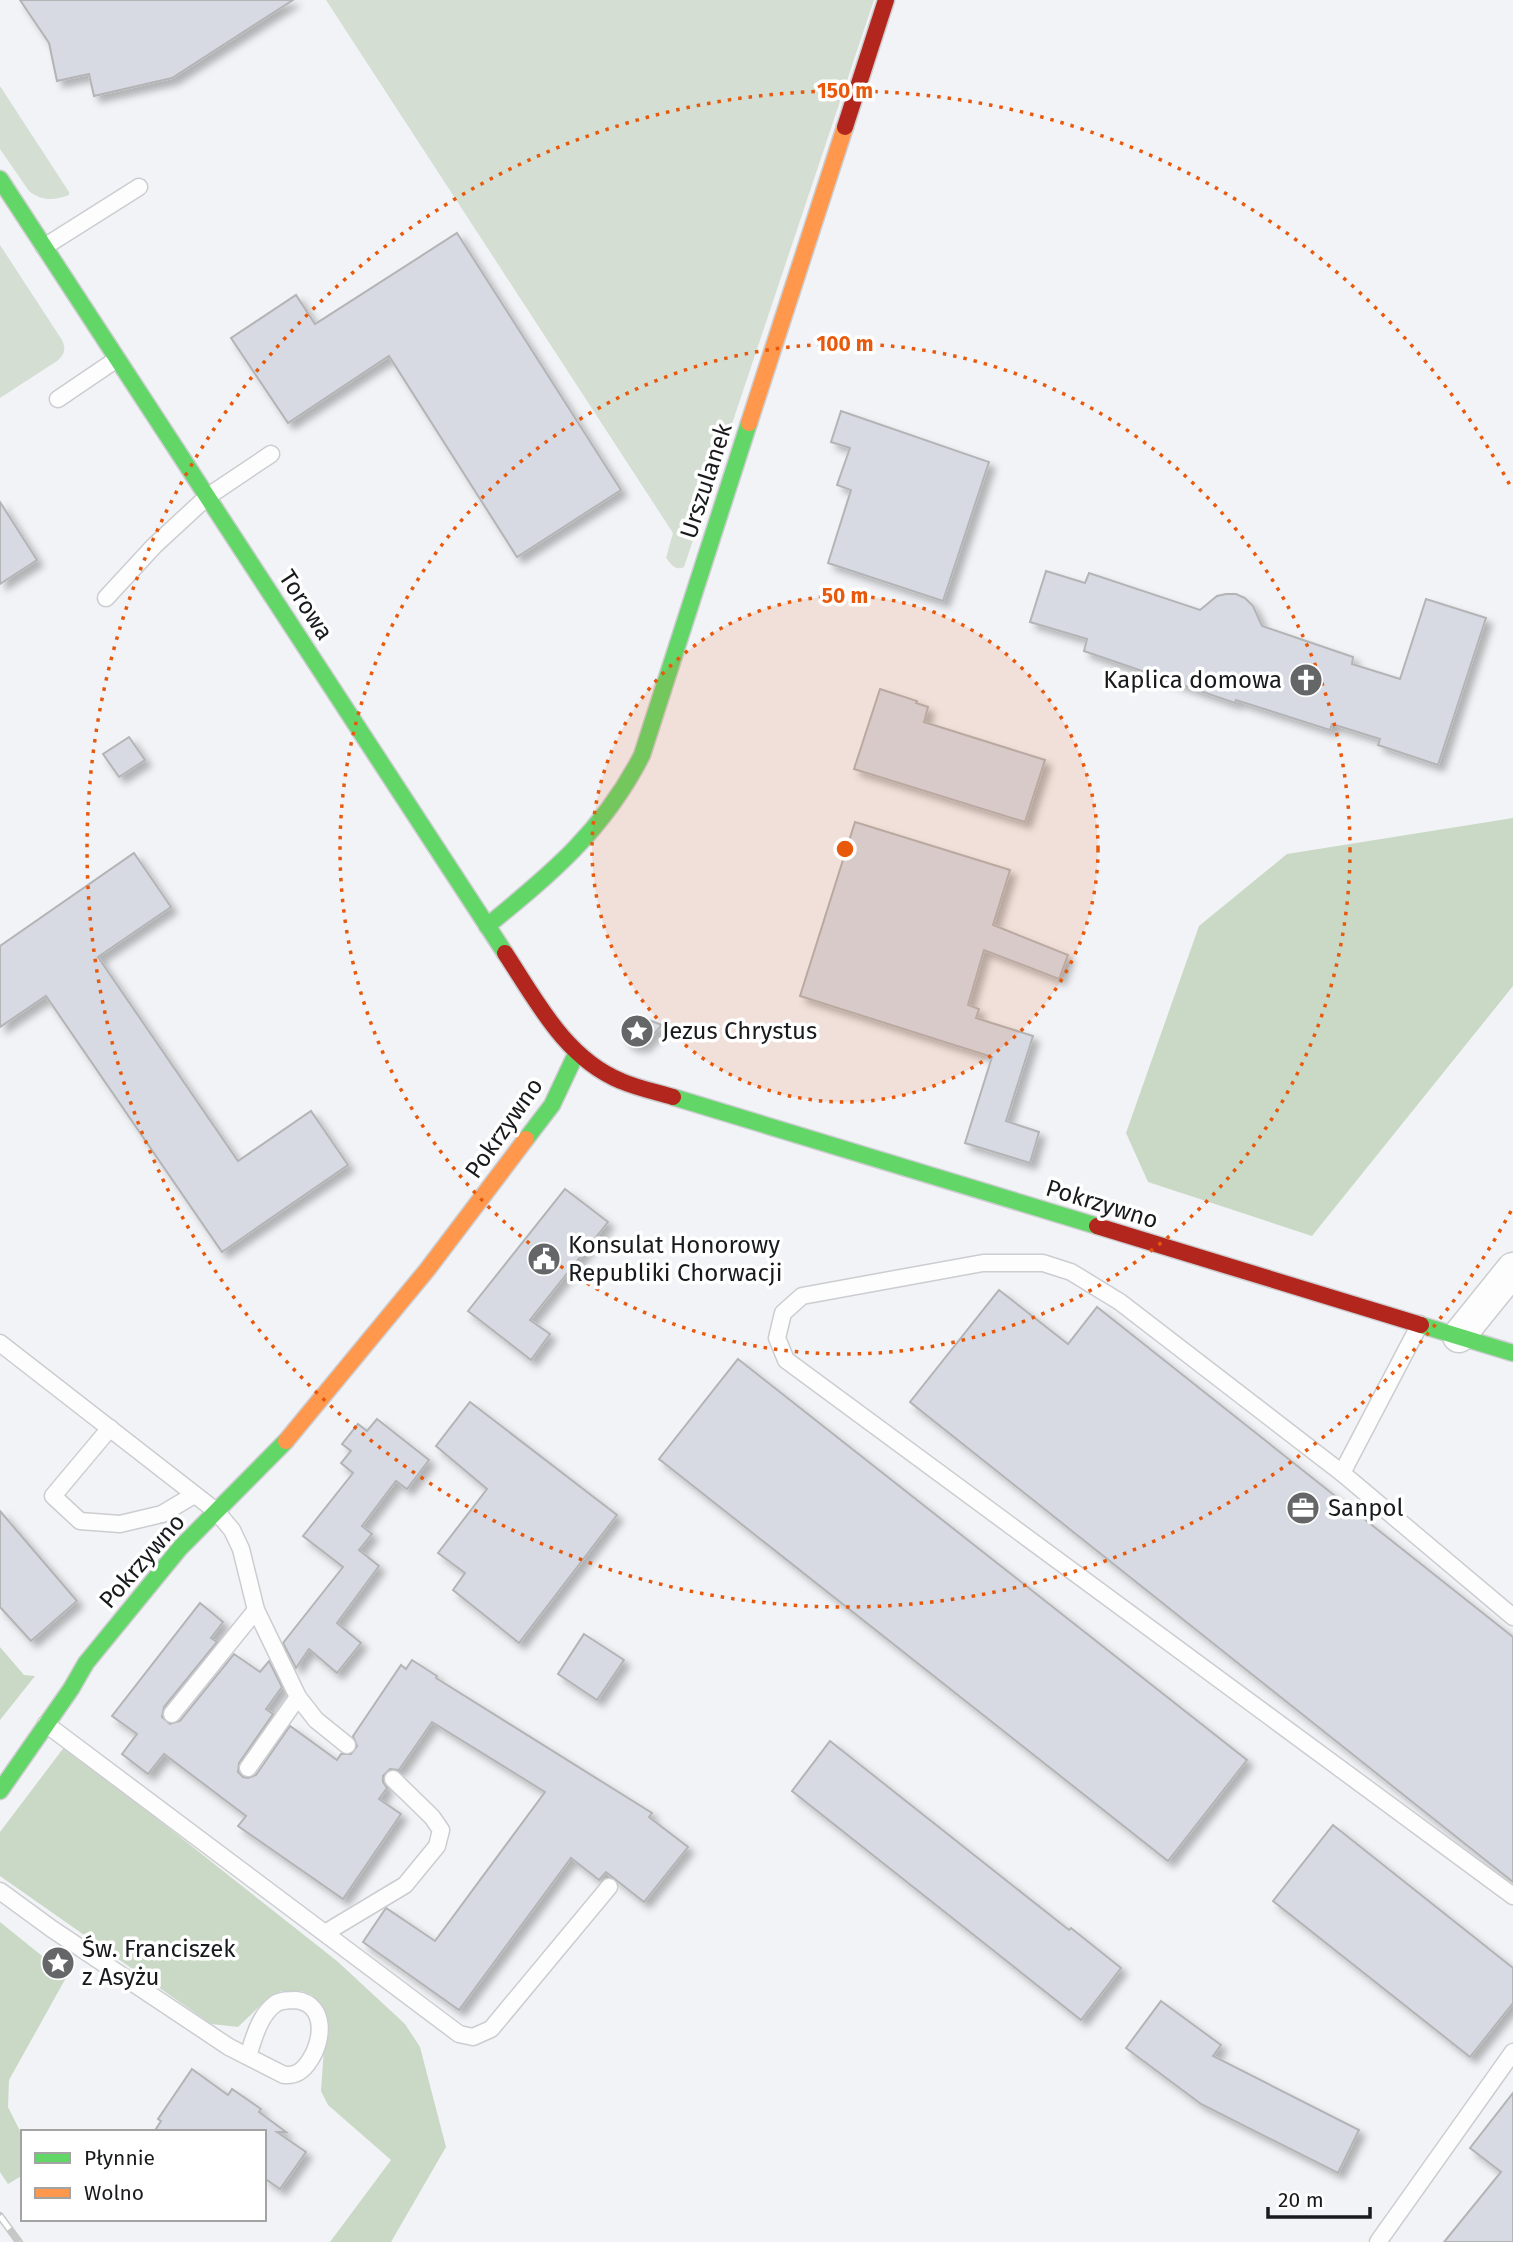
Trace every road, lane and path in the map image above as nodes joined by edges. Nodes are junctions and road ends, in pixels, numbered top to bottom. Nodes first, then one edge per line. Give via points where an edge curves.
1 (886, 0) edge
2 (0, 179) edge
3 (139, 187) dead end
4 (44, 247) junction
5 (117, 359) junction
6 (58, 399) dead end
7 (271, 454) dead end
8 (207, 497) junction
9 (106, 598) dead end
10 (487, 926) junction
11 (576, 1054) junction
12 (1513, 1269) edge
13 (1420, 1325) junction
14 (1459, 1336) junction
15 (0, 1343) edge
16 (1513, 1353) edge
17 (110, 1429) junction
18 (1342, 1472) junction
19 (194, 1494) junction
20 (216, 1511) junction
21 (256, 1610) junction
22 (1513, 1617) edge
23 (298, 1697) junction
24 (172, 1714) dead end
25 (46, 1724) junction
26 (347, 1745) dead end
27 (248, 1768) dead end
28 (393, 1779) dead end
29 (0, 1791) edge
30 (609, 1887) dead end
31 (0, 1891) edge
32 (1513, 1896) edge
33 (325, 1933) junction
34 (1513, 2052) edge
35 (248, 2056) junction
36 (1378, 2242) edge

1 - 10 street, Urszulanek via 642,755 624,791 588,837
2 - 4 street, Torowa
3 - 4 lane
4 - 5 street, Torowa
5 - 6 lane
5 - 8 street, Torowa
7 - 8 lane
8 - 9 lane
8 - 10 street, Torowa
10 - 11 street, Torowa
11 - 13 street, Pokrzywno via 621,1081
11 - 20 street, Pokrzywno via 552,1105 427,1270 289,1438
12 - 14 street
13 - 14 street, Pokrzywno
13 - 18 lane
14 - 16 street, Pokrzywno
15 - 17 lane
17 - 19 lane
17 - 19 lane via 53,1496 80,1521 120,1524 162,1514
18 - 22 lane
18 - 32 lane via 1119,1303 1071,1272 1043,1263 984,1263 802,1296 783,1313 777,1338 786,1360
19 - 20 lane
20 - 21 lane via 241,1549
20 - 25 street, Pokrzywno via 86,1663
21 - 23 lane
21 - 24 lane
23 - 26 lane via 316,1720
23 - 27 lane
25 - 29 street, Pokrzywno
25 - 33 lane
28 - 33 lane via 441,1830 437,1846 405,1885
30 - 33 lane via 491,2029 473,2037 459,2034
31 - 35 lane
34 - 36 lane
35 - 35 lane via 284,2075 300,2073 317,2049 317,2013 304,2002 274,2005 261,2021

